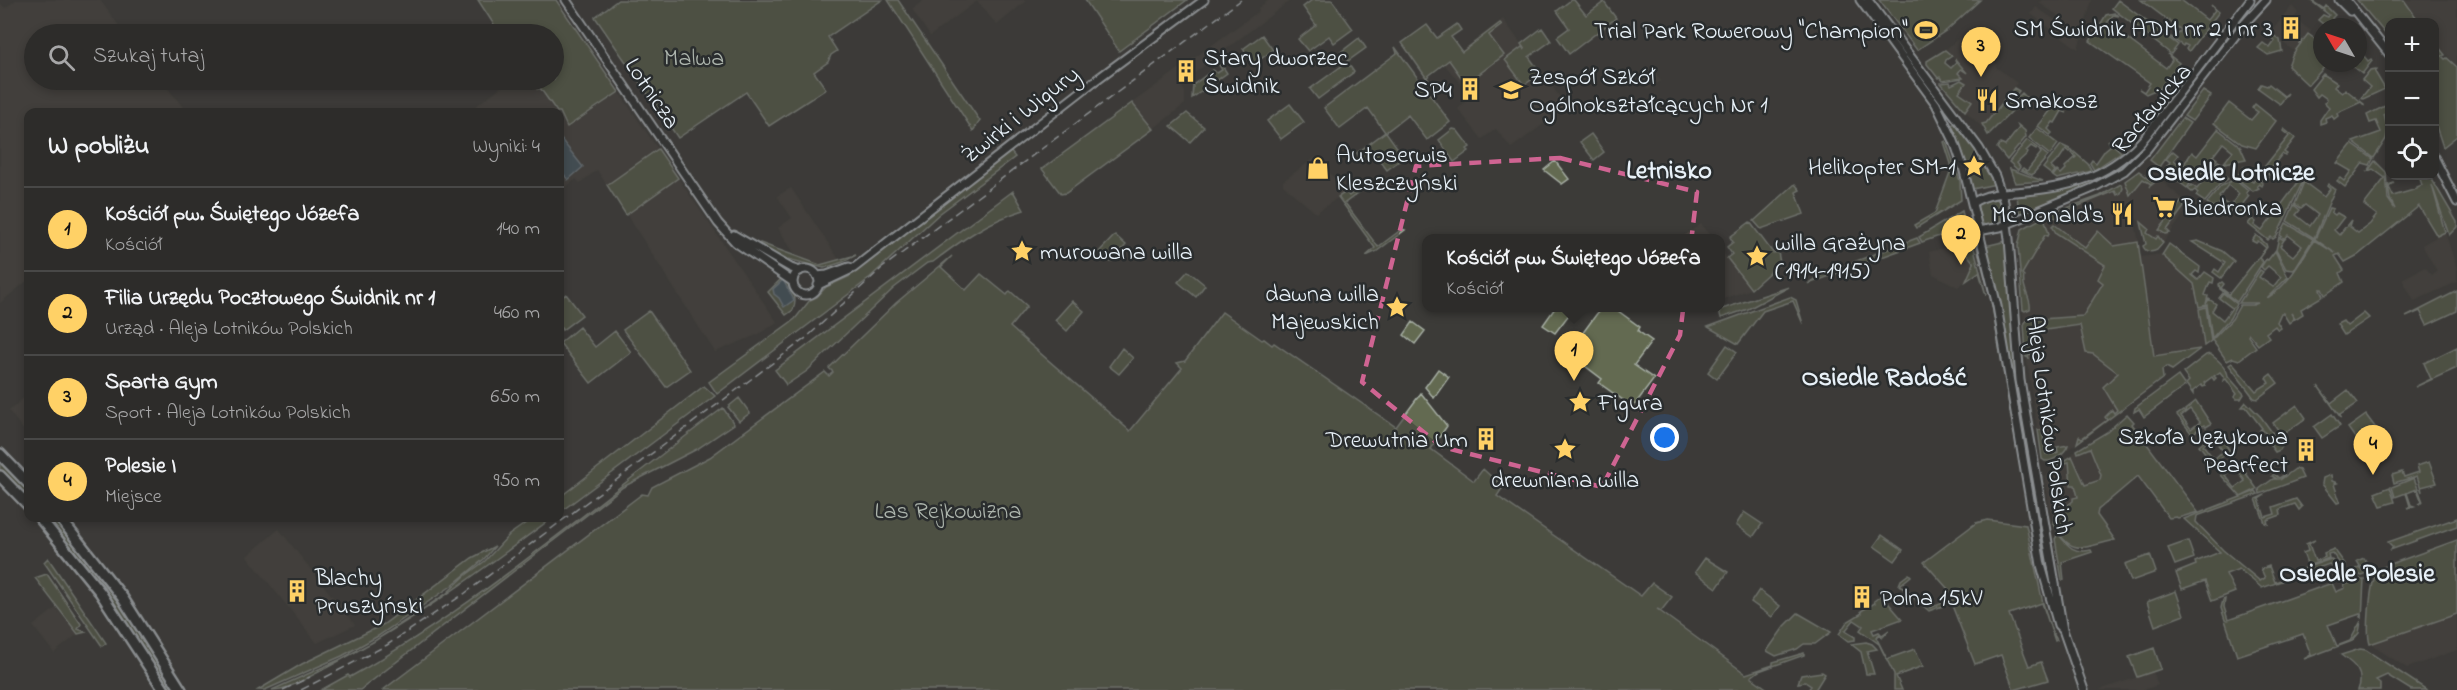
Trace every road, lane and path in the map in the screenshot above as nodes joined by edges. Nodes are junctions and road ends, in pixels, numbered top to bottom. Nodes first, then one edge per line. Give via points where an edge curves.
1 (566, 0) edge
2 (1204, 0) edge
3 (1860, 0) edge
4 (1868, 0) edge
5 (2250, 0) edge
6 (2266, 0) edge
7 (2339, 0) edge
8 (2346, 0) edge
9 (2358, 18) edge
10 (2359, 18) edge
11 (2367, 28) edge
12 (2385, 49) edge
13 (2439, 167) edge
14 (2001, 193) junction
15 (2457, 202) edge
16 (1972, 203) junction
17 (708, 207) junction
18 (2008, 223) junction
19 (1978, 231) junction
20 (862, 261) junction
21 (800, 271) junction
22 (817, 276) junction
23 (793, 282) junction
24 (818, 285) junction
25 (0, 454) edge
26 (0, 476) edge
27 (24, 479) edge
28 (24, 501) edge
29 (43, 522) edge
30 (63, 522) edge
31 (2063, 630) junction
32 (164, 690) edge
33 (181, 690) edge
34 (2084, 690) edge

1 - 17 street, Lotnicza
2 - 20 street, Żwirki i Wigury
3 - 16 street via 1938,107 1959,153
4 - 14 street via 1979,148
5 - 14 street, Racławicka via 2146,136 2122,160 2075,184
6 - 18 street, Racławicka via 2131,165 2110,180
7 - 9 street
8 - 10 street
11 - 12 street
13 - 15 street
14 - 16 street, Racławicka
14 - 18 street, Aleja Lotników Polskich
16 - 19 street, Aleja Lotników Polskich
17 - 21 street, Lotnicza via 740,239
17 - 23 street, Lotnicza via 735,242
18 - 19 street, Racławicka
18 - 31 street, Aleja Lotników Polskich via 2021,390
19 - 31 street, Aleja Lotników Polskich via 1997,306 2042,565 2058,625
20 - 22 street, Żwirki i Wigury
20 - 24 street, Żwirki i Wigury via 847,273
21 - 22 street via 809,270
21 - 23 street
22 - 24 street
23 - 24 street via 796,290 804,294 812,293
25 - 27 highway
26 - 28 highway
29 - 32 highway via 100,591
30 - 33 highway via 122,597
31 - 34 street, Aleja Lotników Polskich

